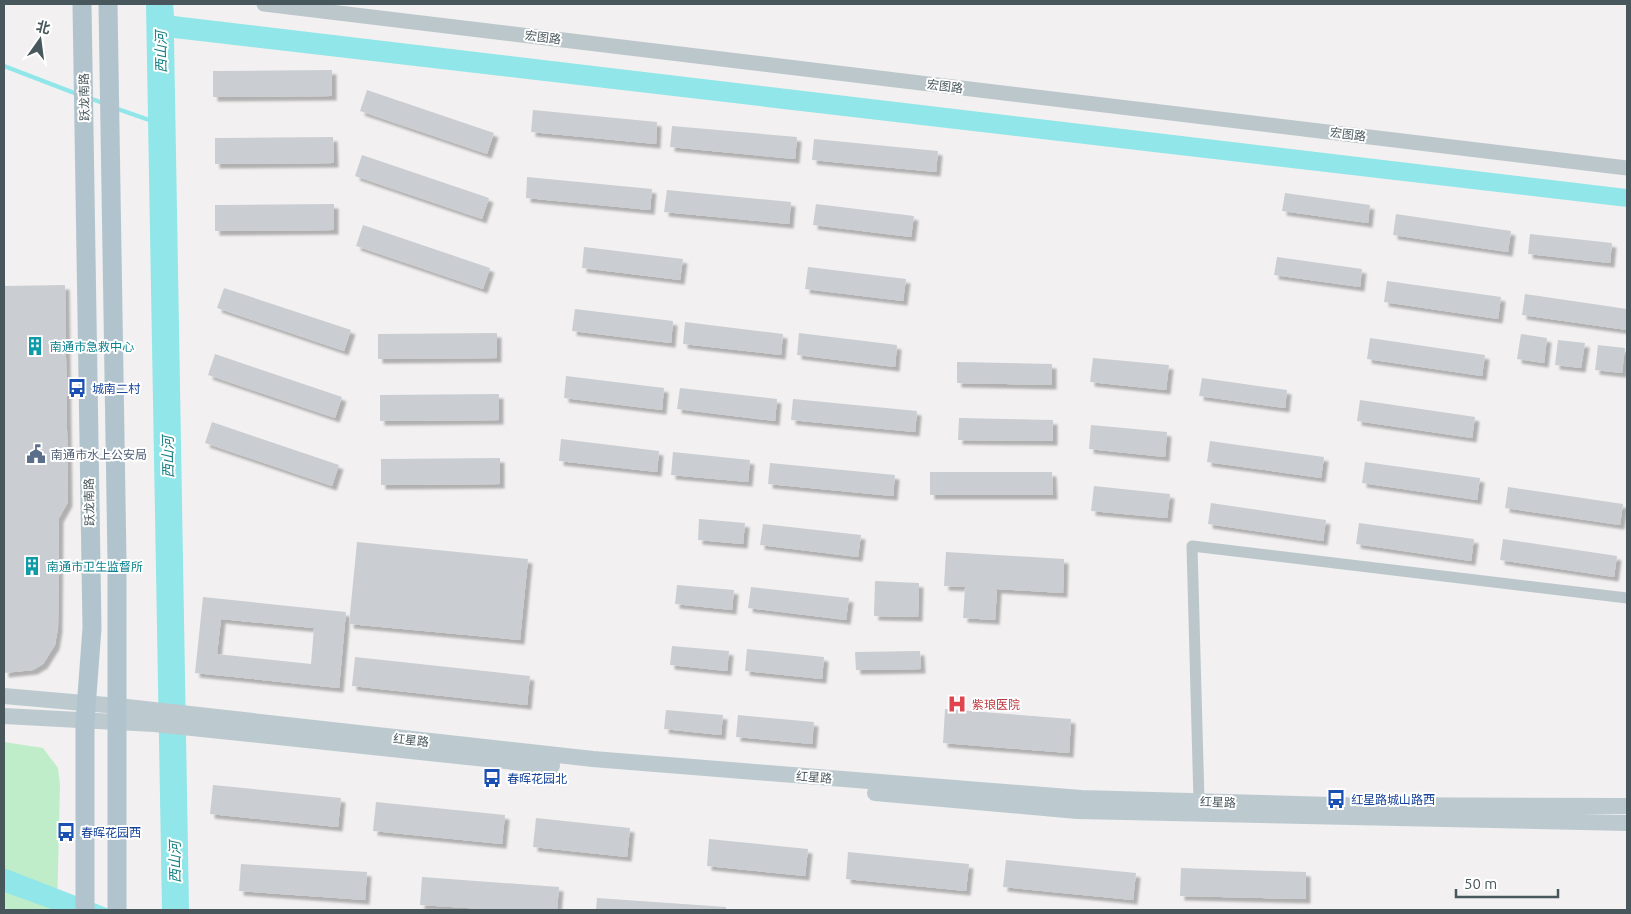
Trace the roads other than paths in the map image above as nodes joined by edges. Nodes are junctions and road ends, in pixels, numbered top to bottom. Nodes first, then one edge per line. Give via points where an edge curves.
1 (82, 4) edge
2 (108, 4) edge
3 (264, 4) edge
4 (1627, 168) edge
5 (1627, 598) edge
6 (4, 696) edge
7 (86, 713) junction
8 (117, 714) junction
9 (4, 716) edge
10 (191, 722) junction
11 (1199, 801) junction
12 (1627, 806) edge
13 (1627, 823) edge
14 (85, 902) edge
15 (117, 907) edge

1 - 7 main road, 跃龙南路 via 92,628
2 - 8 main road
3 - 4 street, 宏图路
5 - 11 street via 1192,546
6 - 7 main road, 红星路
7 - 8 main road, 红星路
7 - 9 main road, 红星路
7 - 14 main road, 跃龙南路
8 - 10 main road, 红星路
8 - 15 main road
10 - 11 main road, 红星路 via 593,759 1081,798
10 - 13 main road, 红星路 via 491,761 1077,811
11 - 12 main road, 红星路

